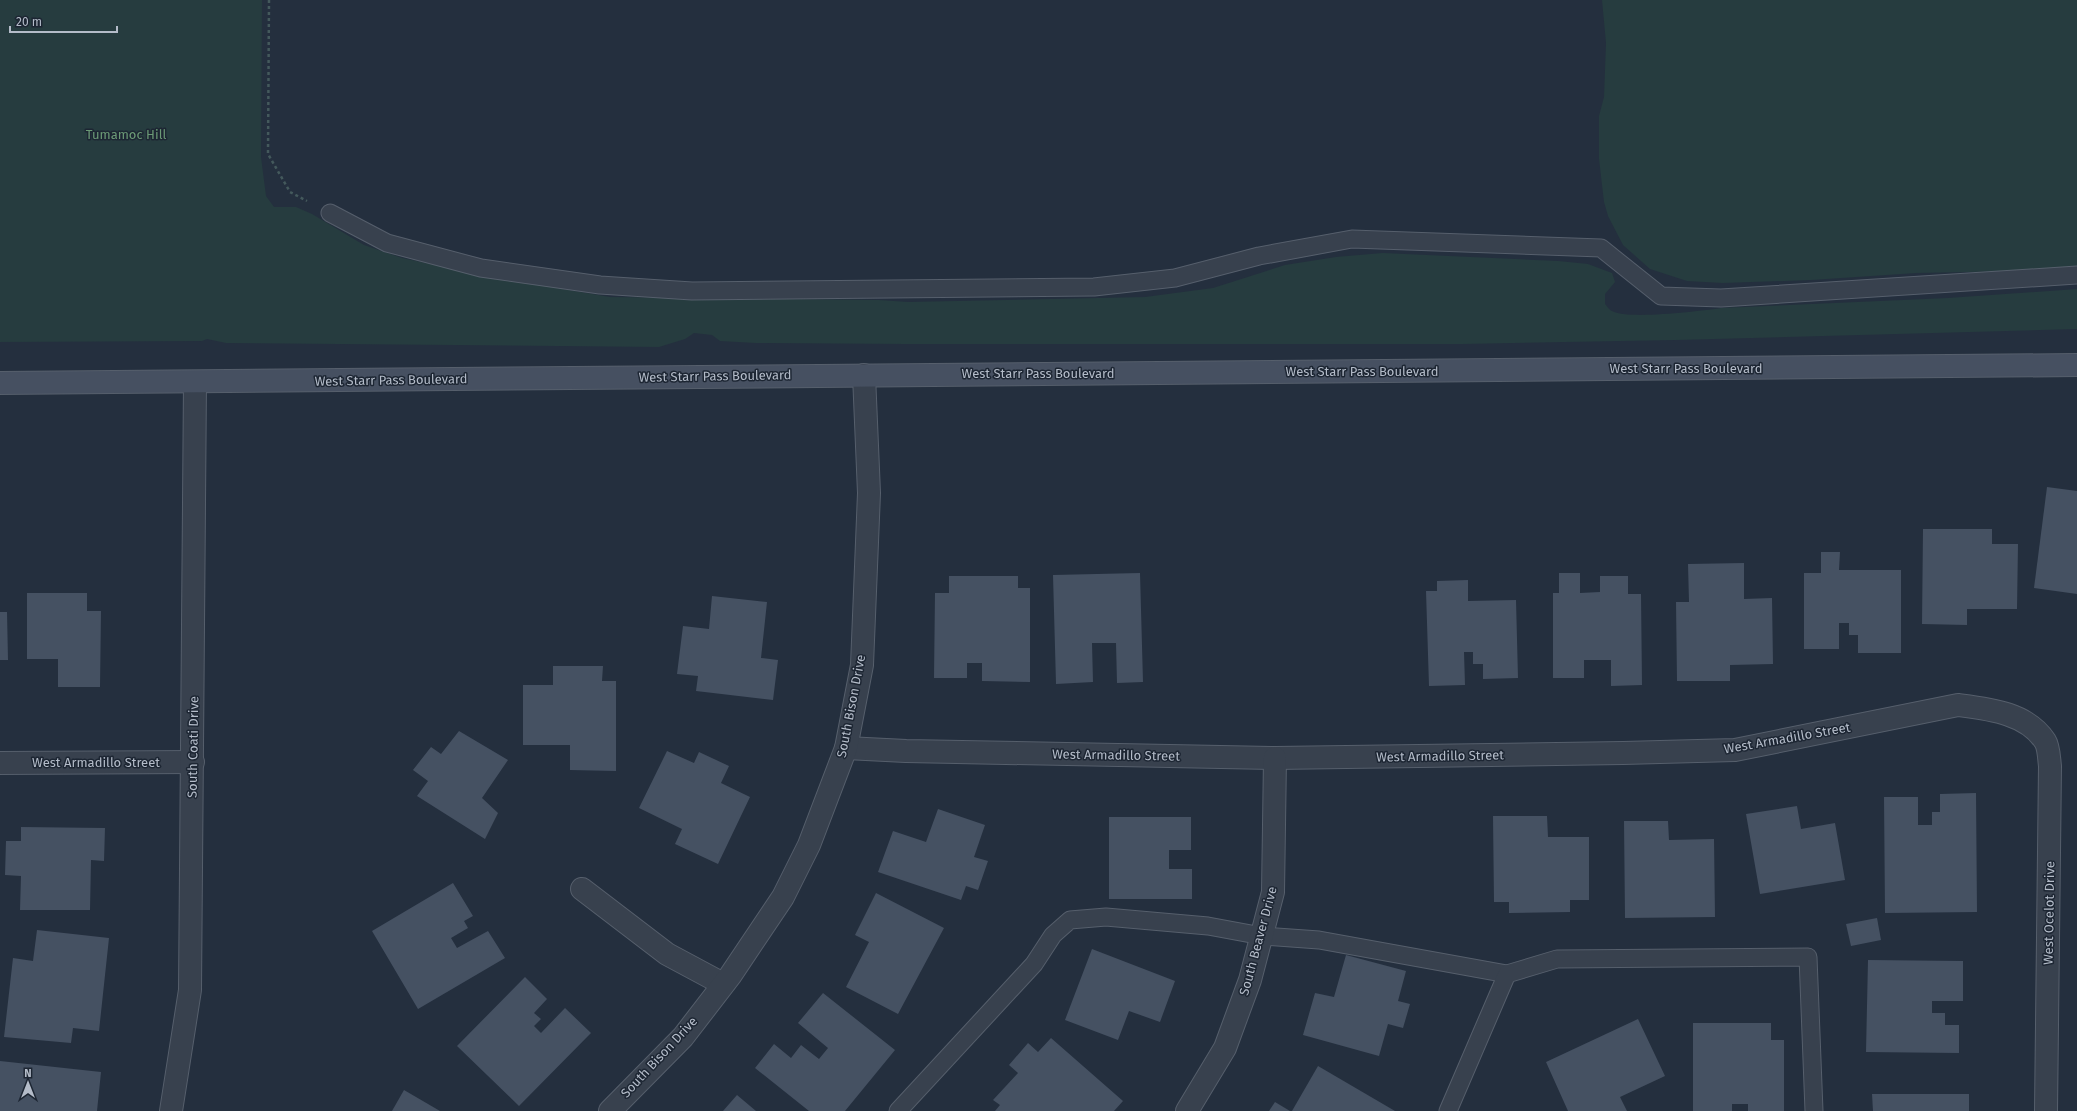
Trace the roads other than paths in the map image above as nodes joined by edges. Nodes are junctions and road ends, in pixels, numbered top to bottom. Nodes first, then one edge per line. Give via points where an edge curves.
1 (330, 213) road end
2 (2077, 275) edge
3 (2077, 365) edge
4 (864, 375) junction
5 (195, 382) junction
6 (0, 383) edge
7 (2032, 715) joint
8 (846, 748) junction
9 (1275, 758) junction
10 (193, 762) junction
11 (0, 763) edge
12 (582, 889) dead end
13 (1262, 936) junction
14 (1507, 974) junction
15 (723, 984) junction
16 (171, 1111) edge
17 (610, 1111) edge
18 (898, 1111) edge
19 (1187, 1111) edge
20 (1448, 1111) edge
21 (1814, 1111) edge
22 (2046, 1111) edge

1 - 2 lane via 387,243 481,268 600,285 692,291 1094,287 1175,278 1259,256 1352,239 1601,248 1661,296 1721,298
3 - 4 main road, West Starr Pass Boulevard
4 - 5 main road, West Starr Pass Boulevard
4 - 8 street, South Bison Drive via 869,493 862,665
5 - 6 main road, West Starr Pass Boulevard
5 - 10 street, South Coati Drive
7 - 9 street, West Armadillo Street via 1958,706 1735,750
7 - 22 street, West Ocelot Drive via 2046,742 2050,766
8 - 9 street, West Armadillo Street
8 - 15 street, South Bison Drive via 809,845 783,897
9 - 13 street, South Beaver Drive via 1273,892
10 - 11 street, West Armadillo Street
10 - 16 street, South Coati Drive via 190,990
12 - 15 street via 668,954
13 - 14 lane via 1319,940
13 - 18 lane via 1208,926 1106,917 1070,920 1053,935 1034,964
13 - 19 street, South Beaver Drive via 1250,980 1225,1048
14 - 20 lane
14 - 21 lane via 1557,959 1808,957
15 - 17 street, South Bison Drive via 682,1037

